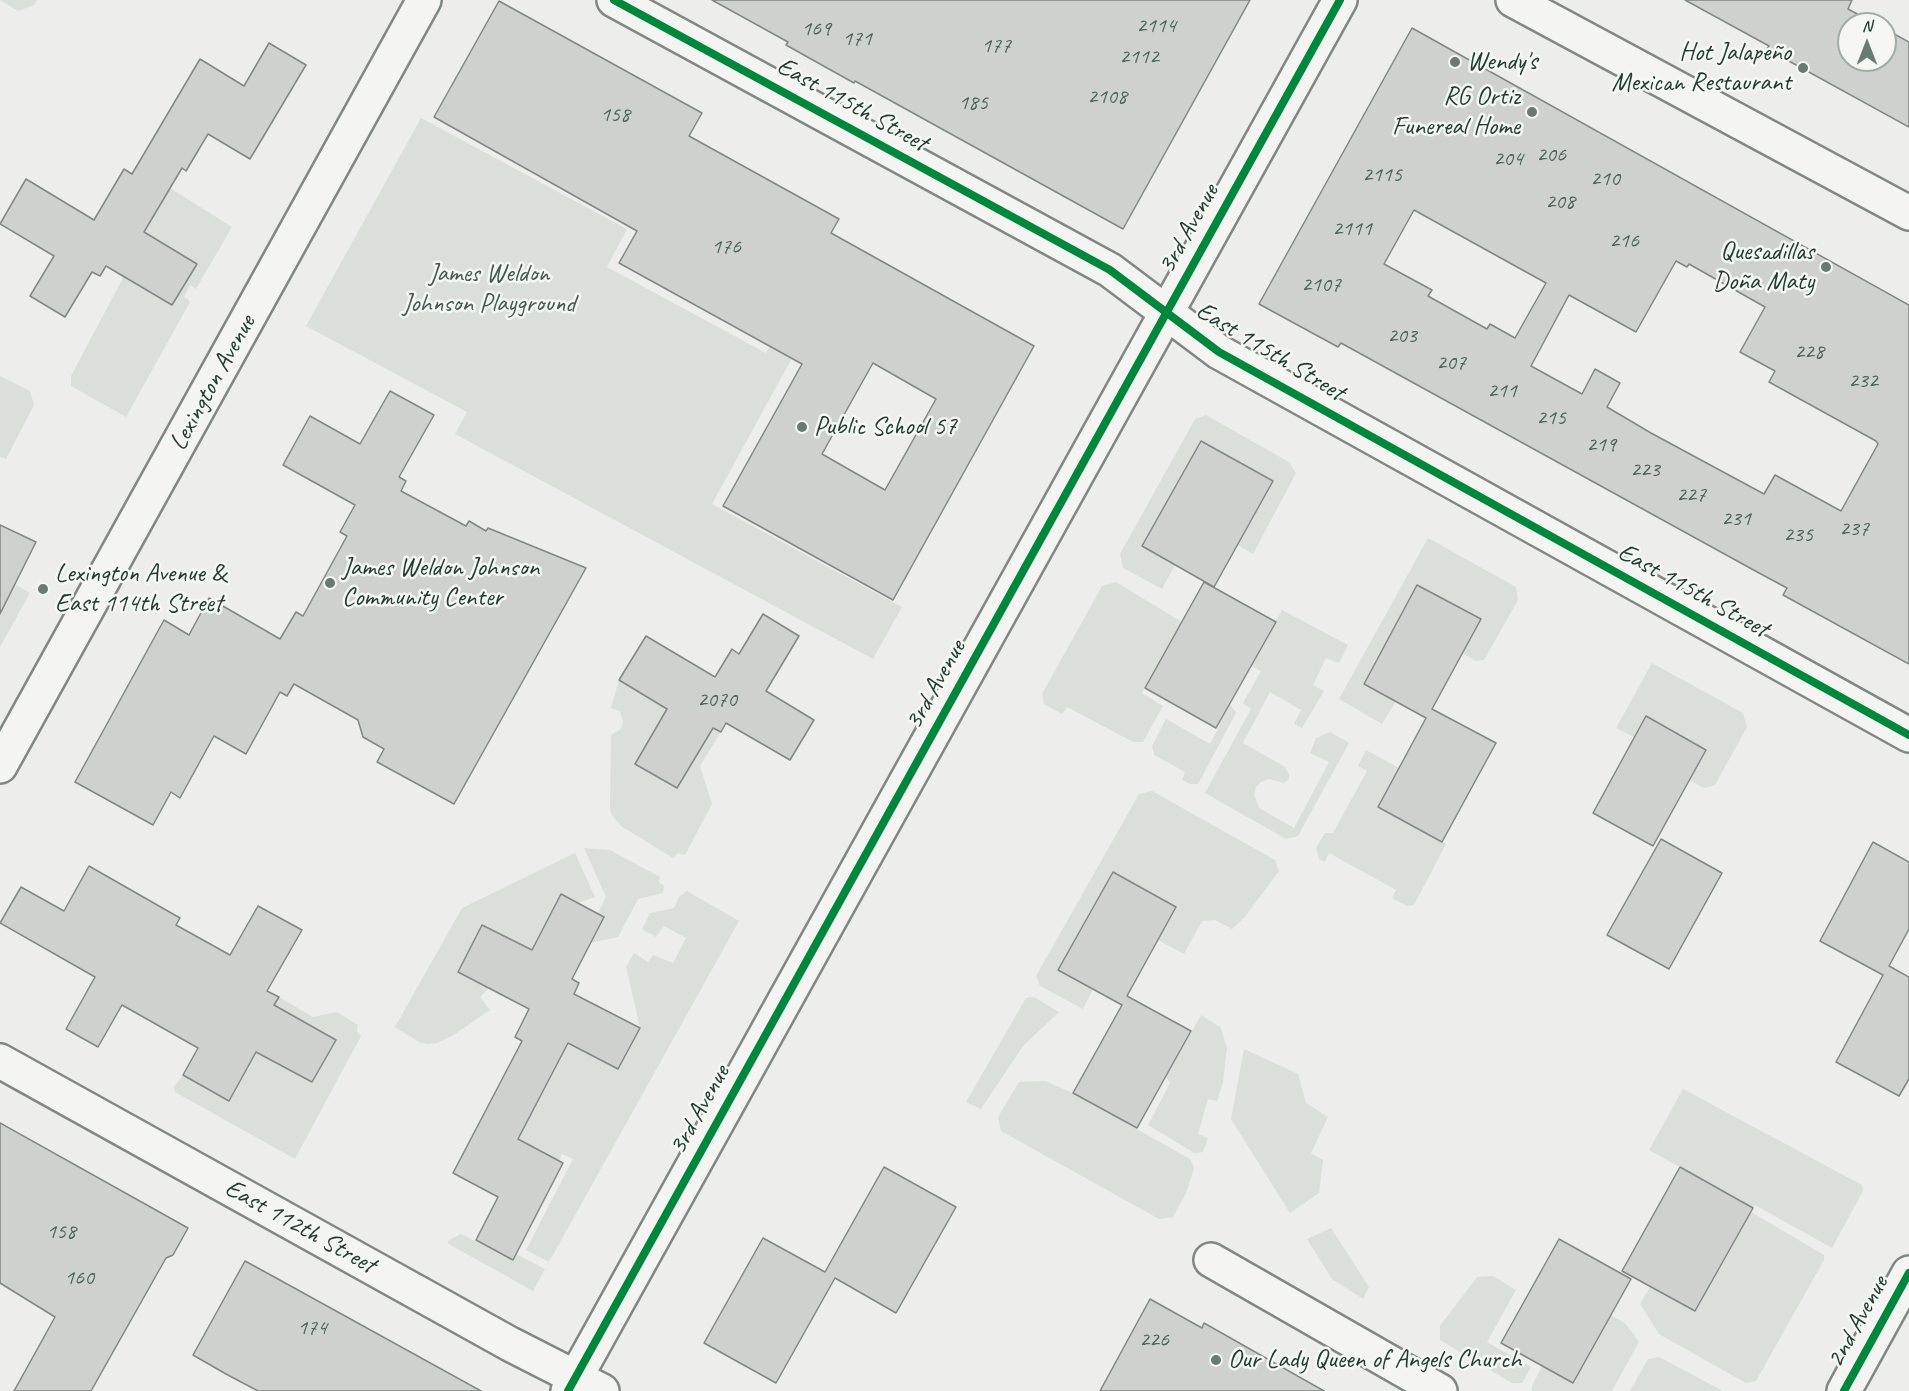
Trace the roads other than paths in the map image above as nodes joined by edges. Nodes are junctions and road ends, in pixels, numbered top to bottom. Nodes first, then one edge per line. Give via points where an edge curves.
1 (424, 0) edge
2 (614, 0) edge
3 (1340, 0) edge
4 (1514, 0) edge
5 (1909, 213) edge
6 (1166, 312) junction
7 (1909, 735) edge
8 (0, 766) edge
9 (0, 1060) edge
10 (1211, 1260) dead end
11 (1909, 1273) edge
12 (582, 1386) edge
13 (1440, 1391) edge
14 (1844, 1391) edge

1 - 8 street, Lexington Avenue
2 - 6 street, East 115th Street via 1110,270
3 - 6 street, 3rd Avenue
4 - 5 street
6 - 7 street, East 115th Street via 1220,352
6 - 12 street, 3rd Avenue
9 - 12 street, East 112th Street
10 - 13 street
11 - 14 street, 2nd Avenue

